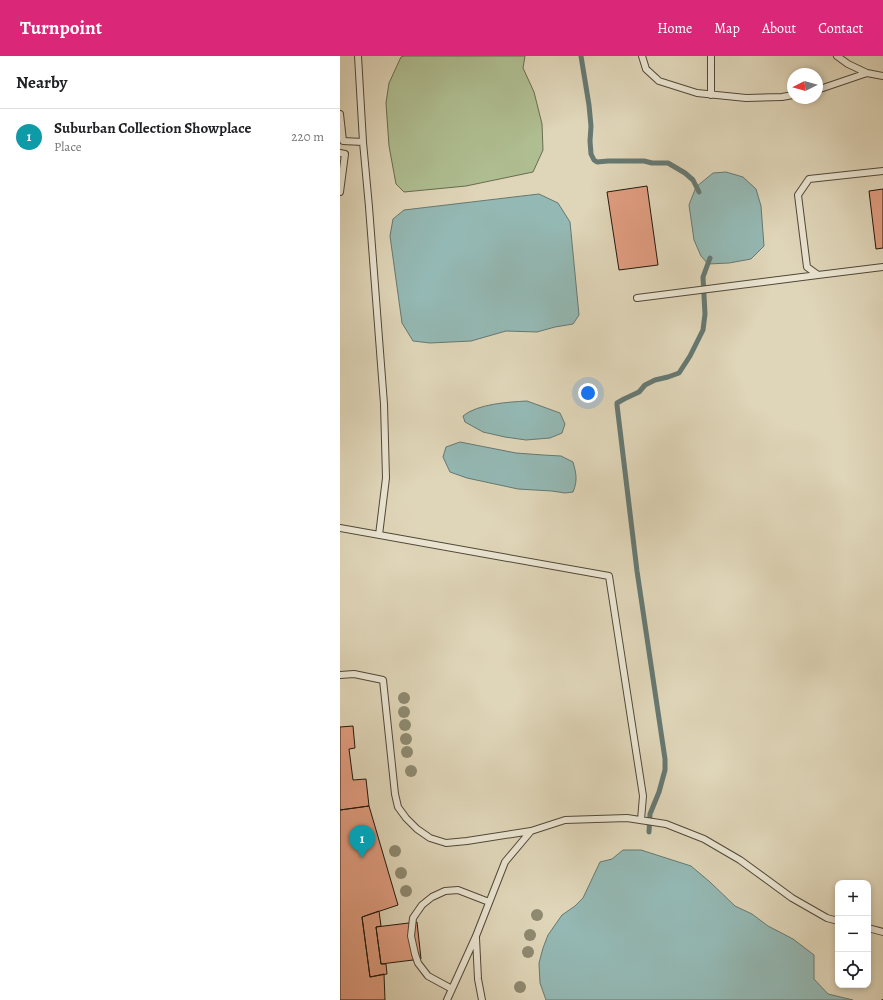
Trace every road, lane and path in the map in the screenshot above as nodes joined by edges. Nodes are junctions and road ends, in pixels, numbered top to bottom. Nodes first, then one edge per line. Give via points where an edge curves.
1 (358, 56) edge
2 (642, 56) edge
3 (711, 56) edge
4 (836, 56) edge
5 (867, 73) junction
6 (883, 76) edge
7 (823, 88) edge
8 (711, 95) junction
9 (787, 96) edge
10 (340, 114) edge
11 (364, 142) junction
12 (340, 153) edge
13 (883, 171) edge
14 (340, 192) edge
15 (883, 267) edge
16 (818, 275) junction
17 (637, 298) dead end
18 (340, 528) edge
19 (379, 535) junction
20 (340, 675) edge
21 (641, 820) junction
22 (532, 831) junction
23 (490, 902) junction
24 (835, 920) edge
25 (871, 929) edge
26 (883, 932) edge
27 (476, 936) junction
28 (452, 989) junction
29 (447, 1000) edge
30 (482, 1000) edge

1 - 11 lane
2 - 8 lane via 646,69 659,81
3 - 8 lane
4 - 5 lane
5 - 6 lane
5 - 7 lane
8 - 9 lane via 746,98
10 - 11 lane via 343,141
11 - 19 lane via 384,404 386,478
12 - 14 lane via 345,154
13 - 16 lane via 809,179 798,194 807,267
15 - 16 lane
16 - 17 lane
18 - 19 lane
19 - 21 lane via 609,576 643,796
20 - 22 lane via 354,674 383,680 395,794 398,807 416,830 446,843
21 - 22 lane via 565,820
21 - 24 lane via 666,824 704,839 740,860 792,898
22 - 23 lane via 506,862
23 - 27 lane
23 - 28 lane via 458,890 444,891 432,897 413,918 411,936 418,963 428,976
25 - 26 lane
27 - 28 lane
27 - 30 lane via 478,979
28 - 29 lane

